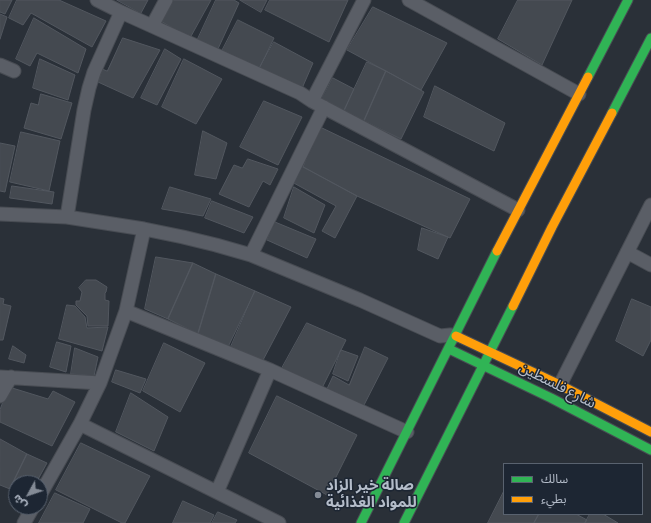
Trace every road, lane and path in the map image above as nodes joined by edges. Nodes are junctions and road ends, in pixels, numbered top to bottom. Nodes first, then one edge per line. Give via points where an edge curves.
1 (97, 0) edge
2 (166, 0) edge
3 (364, 0) edge
4 (408, 0) edge
5 (628, 0) edge
6 (121, 12) junction
7 (152, 26) junction
8 (651, 38) edge
9 (0, 65) edge
10 (14, 71) dead end
11 (579, 94) junction
12 (312, 101) junction
13 (324, 107) junction
14 (651, 205) edge
15 (518, 210) junction
16 (0, 214) edge
17 (67, 217) junction
18 (144, 229) junction
19 (627, 252) junction
20 (251, 255) junction
21 (651, 265) edge
22 (126, 311) junction
23 (440, 336) junction
24 (456, 336) junction
25 (449, 349) junction
26 (491, 352) junction
27 (484, 365) junction
28 (270, 370) junction
29 (5, 377) edge
30 (100, 383) junction
31 (560, 385) junction
32 (0, 396) edge
33 (80, 424) junction
34 (407, 432) junction
35 (651, 432) edge
36 (651, 450) edge
37 (48, 481) edge
38 (217, 492) junction
39 (279, 523) edge
40 (361, 523) edge
41 (404, 523) edge

1 - 6 street
2 - 7 street
3 - 12 street
4 - 11 street
5 - 11 main road
6 - 7 street
6 - 17 street via 89,88
7 - 12 street via 300,93
8 - 26 main road via 556,220
9 - 10 street
11 - 15 main road
12 - 13 street
13 - 15 street
13 - 20 street
14 - 19 street
15 - 24 main road
16 - 17 street
17 - 18 street
18 - 20 street
18 - 22 street
19 - 21 street
19 - 31 street
20 - 23 street
22 - 28 street
22 - 30 street
23 - 24 street
23 - 25 street
24 - 25 main road
24 - 26 main road, شارع فلسطين
25 - 27 main road, شارع فلسطين
25 - 34 main road
26 - 27 main road
26 - 31 main road, شارع فلسطين
27 - 36 main road, شارع فلسطين
27 - 41 main road
28 - 34 street
28 - 38 street
29 - 30 street
29 - 32 street
30 - 33 street
31 - 35 main road, شارع فلسطين
33 - 37 street
33 - 38 street
34 - 40 main road
38 - 39 street

